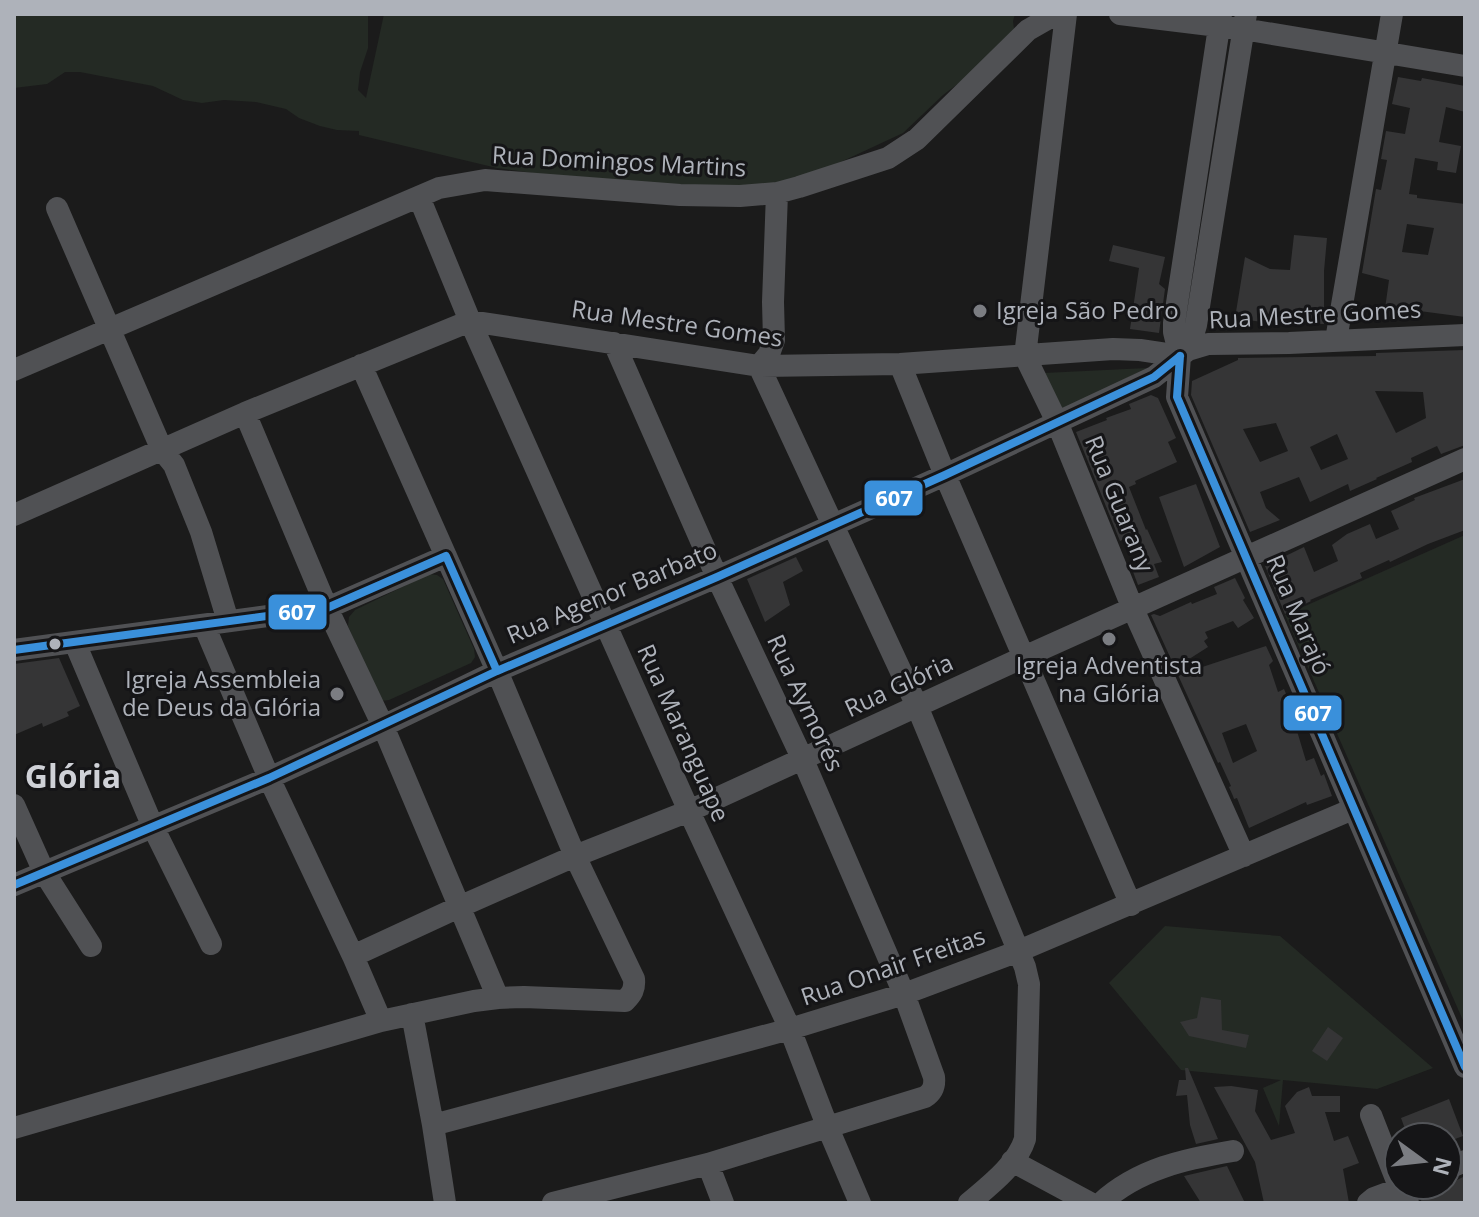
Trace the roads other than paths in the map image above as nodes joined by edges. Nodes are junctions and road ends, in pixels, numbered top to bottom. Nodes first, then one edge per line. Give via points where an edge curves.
1 (1120, 14) edge
2 (1392, 14) edge
3 (1053, 16) edge
4 (1220, 20) edge
5 (1245, 21) edge
6 (1386, 54) junction
7 (1465, 66) edge
8 (777, 193) junction
9 (419, 197) junction
10 (57, 208) dead end
11 (470, 321) junction
12 (109, 328) junction
13 (1465, 335) edge
14 (1336, 340) junction
15 (614, 343) junction
16 (1025, 356) junction
17 (1180, 356) junction
18 (900, 364) junction
19 (361, 365) junction
20 (759, 366) junction
21 (14, 370) edge
22 (245, 413) junction
23 (1057, 422) junction
24 (162, 450) junction
25 (1465, 459) edge
26 (945, 475) junction
27 (14, 515) edge
28 (834, 525) junction
29 (446, 556) junction
30 (1246, 558) junction
31 (717, 577) junction
32 (327, 608) junction
33 (1133, 609) junction
34 (228, 621) junction
35 (606, 623) junction
36 (204, 625) junction
37 (75, 643) junction
38 (14, 650) edge
39 (1024, 657) junction
40 (497, 671) junction
41 (917, 706) junction
42 (383, 726) junction
43 (803, 760) junction
44 (269, 778) junction
45 (14, 805) edge
46 (1353, 809) junction
47 (689, 811) junction
48 (153, 827) junction
49 (575, 856) junction
50 (1244, 856) junction
51 (44, 872) junction
52 (14, 885) edge
53 (1131, 905) junction
54 (459, 907) junction
55 (211, 944) dead end
56 (91, 946) dead end
57 (1019, 951) junction
58 (353, 956) junction
59 (904, 994) junction
60 (498, 998) junction
61 (412, 1014) junction
62 (381, 1021) junction
63 (790, 1029) junction
64 (1465, 1067) edge
65 (1371, 1115) dead end
66 (433, 1125) junction
67 (14, 1128) edge
68 (828, 1128) junction
69 (1383, 1141) edge
70 (1233, 1151) dead end
71 (1012, 1161) junction
72 (708, 1164) junction
73 (445, 1203) edge
74 (553, 1203) edge
75 (723, 1203) edge
76 (860, 1203) edge
77 (969, 1203) edge
78 (1090, 1203) edge
79 (1101, 1203) edge

1 - 4 street
2 - 6 street
3 - 8 street, Rua Domingos Martins via 1028,30 917,139 888,158
3 - 16 street
4 - 5 street
4 - 17 street, Rua Marajó via 1174,323
5 - 6 street
5 - 17 street, Rua Marajó via 1196,325
6 - 7 street
6 - 14 street
8 - 9 street, Rua Domingos Martins via 680,195 485,180
8 - 20 street via 774,340
9 - 11 street, Rua Maranguape
9 - 12 street, Rua Domingos Martins
10 - 12 street
11 - 15 street, Rua Mestre Gomes
11 - 19 street
11 - 35 street, Rua Maranguape
12 - 21 street, Rua Domingos Martins
12 - 24 street
13 - 14 street, Rua Mestre Gomes
14 - 17 street, Rua Mestre Gomes via 1208,344
15 - 20 street, Rua Mestre Gomes
15 - 31 street, Rua Aymorés
16 - 17 street, Rua Mestre Gomes via 1113,349
16 - 18 street, Rua Mestre Gomes
16 - 23 street, Rua Guarany
17 - 23 street, Rua Agenor Barbato via 1154,377
17 - 30 street, Rua Marajó via 1177,397
18 - 20 street, Rua Mestre Gomes
18 - 26 street
19 - 22 street
19 - 29 street
20 - 28 street
22 - 24 street
22 - 32 street
23 - 26 street, Rua Agenor Barbato
23 - 33 street, Rua Guarany
24 - 27 street
24 - 34 street via 174,465 201,532
25 - 30 street, Rua Glória
26 - 28 street, Rua Agenor Barbato
26 - 39 street
28 - 31 street, Rua Agenor Barbato
28 - 41 street
29 - 32 street
29 - 40 street
30 - 33 street, Rua Glória
30 - 46 street, Rua Marajó
31 - 35 street, Rua Agenor Barbato
31 - 43 street, Rua Aymorés
32 - 34 street
32 - 42 street
33 - 39 street, Rua Glória
33 - 50 street, Rua Guarany
34 - 36 street
35 - 40 street, Rua Agenor Barbato
35 - 47 street, Rua Maranguape
36 - 37 street
36 - 44 street
37 - 38 street
37 - 48 street
39 - 41 street, Rua Glória
39 - 53 street
40 - 42 street, Rua Agenor Barbato
40 - 49 street
41 - 43 street, Rua Glória
41 - 57 street
42 - 44 street, Rua Agenor Barbato
42 - 54 street
43 - 47 street, Rua Glória
43 - 59 street, Rua Aymorés
44 - 48 street, Rua Agenor Barbato
44 - 58 street
45 - 51 street
46 - 50 street, Rua Onair Freitas
46 - 64 street, Rua Marajó
47 - 49 street, Rua Glória
47 - 63 street, Rua Maranguape
48 - 51 street, Rua Agenor Barbato
48 - 55 street
49 - 54 street, Rua Glória
49 - 60 street via 634,979 632,995 625,1001
50 - 53 street, Rua Onair Freitas
51 - 52 street, Rua Agenor Barbato
51 - 56 street
53 - 57 street, Rua Onair Freitas
54 - 58 street, Rua Glória
54 - 60 street
57 - 59 street, Rua Onair Freitas
57 - 71 street via 1030,999 1025,1139
58 - 62 street
59 - 63 street, Rua Onair Freitas
59 - 68 street, Rua Aymorés via 934,1077 933,1089 925,1097
60 - 61 street
61 - 62 street
61 - 66 street
62 - 67 street
63 - 66 street, Rua Onair Freitas
63 - 68 street, Rua Maranguape
65 - 69 street
66 - 73 street
68 - 72 street
68 - 76 street, Rua Maranguape
70 - 79 street via 1158,1168
71 - 77 street
71 - 78 street
72 - 74 street
72 - 75 street

